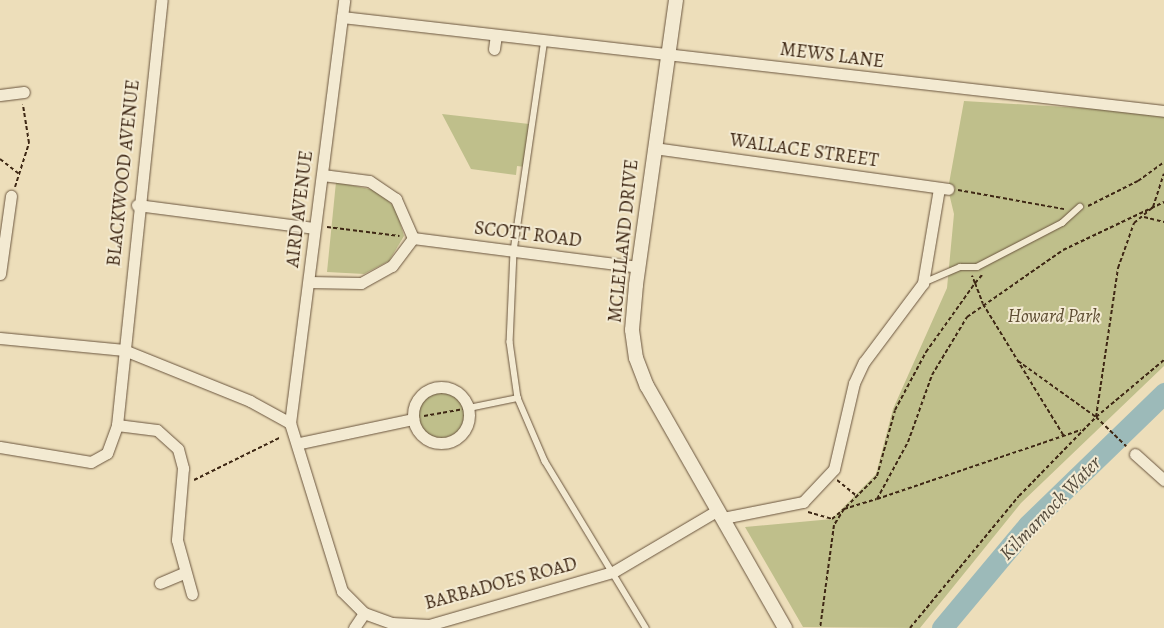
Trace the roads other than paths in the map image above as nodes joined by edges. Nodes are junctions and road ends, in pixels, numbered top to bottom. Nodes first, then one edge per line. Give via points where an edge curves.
1 (162, 0) edge
2 (344, 0) edge
3 (676, 0) edge
4 (342, 17) junction
5 (496, 35) junction
6 (545, 39) junction
7 (494, 49) dead end
8 (669, 53) junction
9 (23, 92) road end
10 (0, 94) edge
11 (1164, 111) edge
12 (654, 148) junction
13 (322, 175) junction
14 (11, 196) road end
15 (137, 205) junction
16 (1080, 207) road end
17 (314, 228) junction
18 (413, 238) junction
19 (514, 252) junction
20 (638, 267) junction
21 (0, 274) edge
22 (309, 282) junction
23 (923, 283) junction
24 (0, 338) edge
25 (124, 350) junction
26 (518, 398) junction
27 (469, 408) junction
28 (413, 418) junction
29 (117, 424) junction
30 (292, 426) junction
31 (300, 443) junction
32 (0, 447) edge
33 (1135, 454) road end
34 (1164, 480) edge
35 (721, 514) junction
36 (613, 572) junction
37 (184, 573) junction
38 (160, 583) dead end
39 (192, 594) dead end
40 (364, 613) junction
41 (354, 628) edge
42 (646, 628) edge
43 (785, 628) edge

1 - 15 street, BLACKWOOD AVENUE
2 - 4 street, AIRD AVENUE
3 - 8 street, MCLELLAND DRIVE
4 - 5 street, MEWS LANE
4 - 13 street, AIRD AVENUE
5 - 6 street, MEWS LANE
5 - 7 street
6 - 8 street, MEWS LANE
6 - 19 lane
8 - 11 street, MEWS LANE
8 - 12 street, MCLELLAND DRIVE
9 - 10 street
12 - 20 street, MCLELLAND DRIVE
12 - 23 street, WALLACE STREET via 944,189
13 - 17 street, AIRD AVENUE
13 - 18 street via 369,182 396,198
14 - 21 street
15 - 17 street
15 - 25 street, BLACKWOOD AVENUE
16 - 23 lane via 1062,222 977,267 960,267
17 - 22 street, AIRD AVENUE
18 - 19 street, SCOTT ROAD
18 - 22 street via 392,266 361,283
19 - 20 street, SCOTT ROAD
19 - 26 lane via 510,342
20 - 35 street, MCLELLAND DRIVE via 632,330 636,358
22 - 30 street, AIRD AVENUE
23 - 35 street via 864,362 830,474 803,502 789,507
24 - 25 street
25 - 29 street, BLACKWOOD AVENUE
25 - 30 street via 250,401
26 - 27 lane
26 - 36 lane via 544,461
27 - 28 street via 453,389 433,388 416,401
27 - 28 street via 463,433 445,443 424,438
28 - 31 street
29 - 32 street, BLACKWOOD AVENUE via 106,453 91,462
29 - 37 street via 158,430 178,449 181,479 177,540
30 - 31 street, BARBADOES ROAD
31 - 40 street, BARBADOES ROAD via 342,591
33 - 34 street
35 - 36 street, BARBADOES ROAD
35 - 43 street, MCLELLAND DRIVE
36 - 40 street, BARBADOES ROAD via 429,625 392,623
36 - 42 lane
37 - 38 street
37 - 39 street
40 - 41 street

